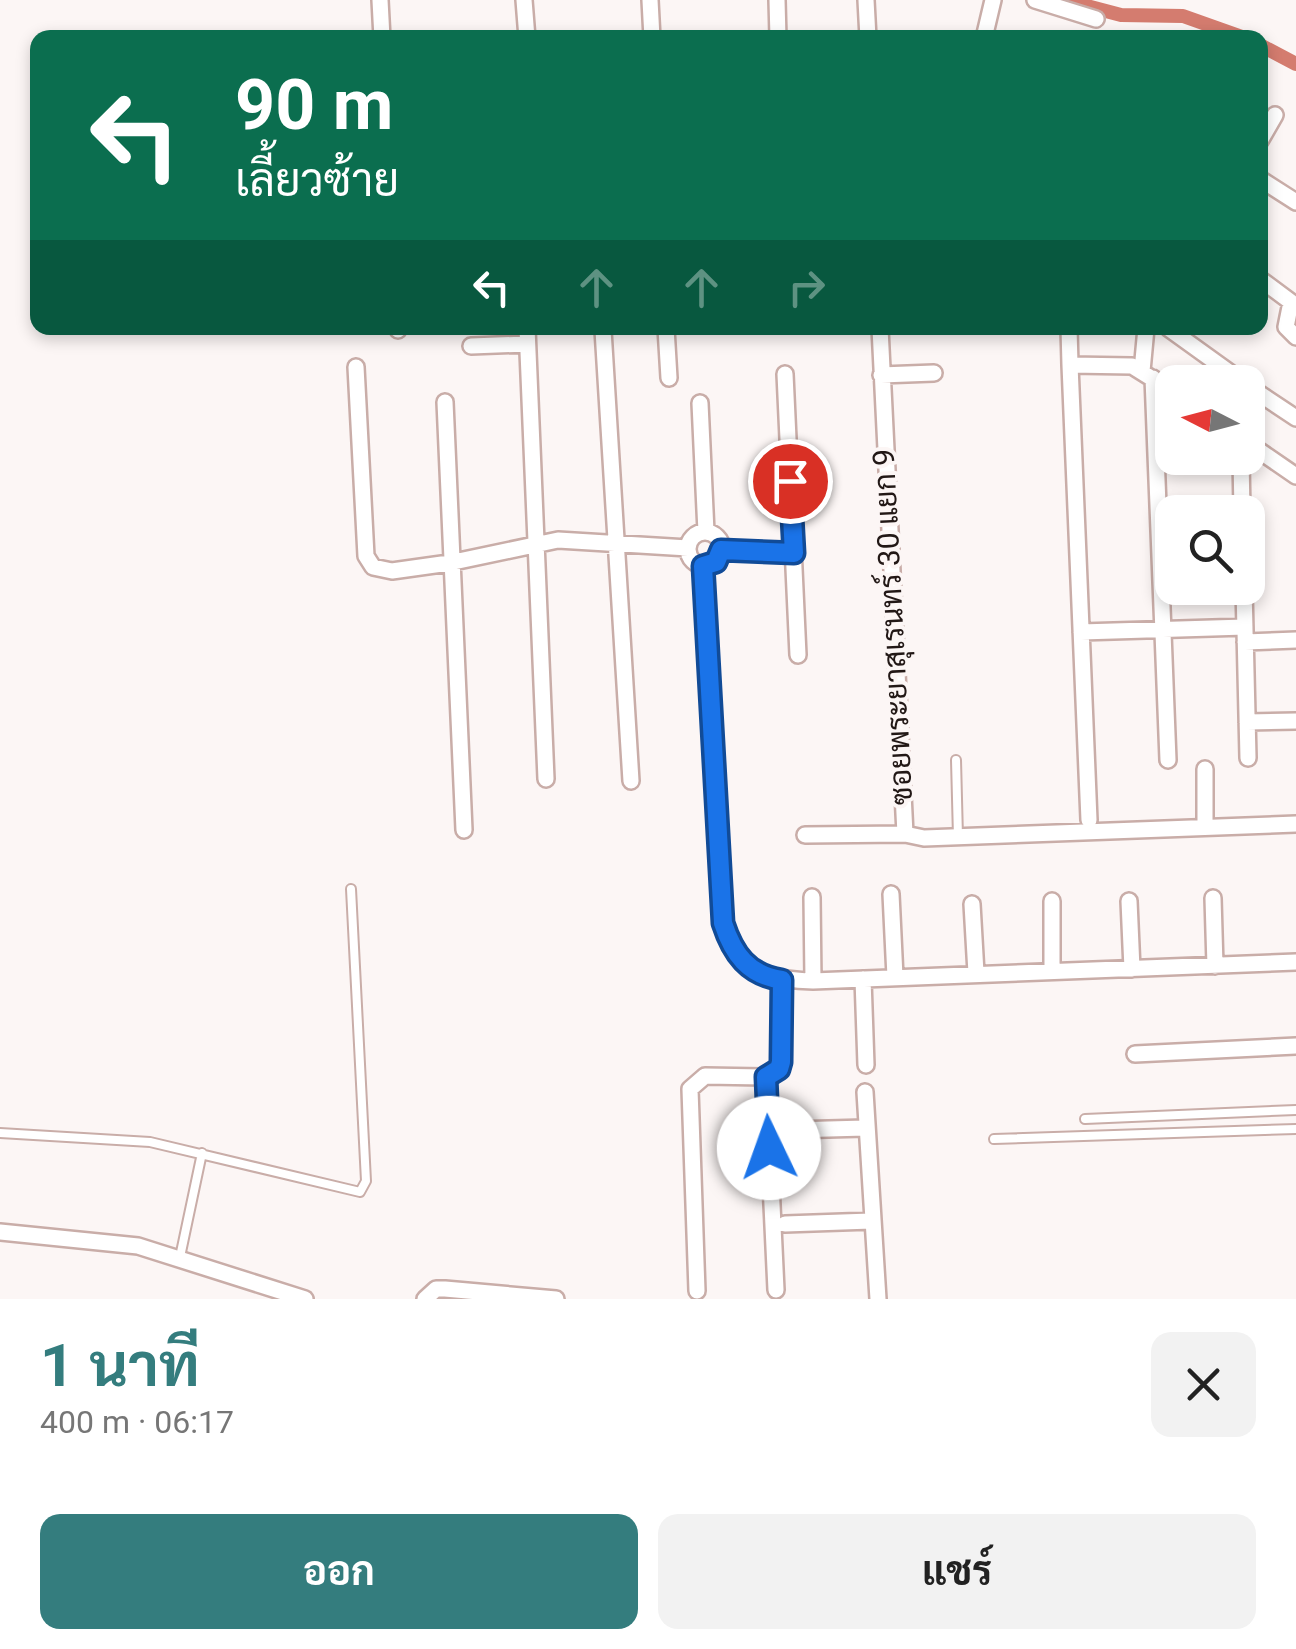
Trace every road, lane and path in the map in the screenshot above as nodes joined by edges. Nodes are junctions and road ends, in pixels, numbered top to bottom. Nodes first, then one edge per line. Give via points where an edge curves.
1 (380, 0) edge
2 (524, 0) edge
3 (650, 0) edge
4 (777, 0) edge
5 (866, 0) edge
6 (993, 0) edge
7 (1035, 0) edge
8 (1096, 19) dead end
9 (382, 30) edge
10 (526, 30) edge
11 (652, 30) edge
12 (778, 30) edge
13 (868, 30) edge
14 (986, 30) edge
15 (1275, 115) dead end
16 (1268, 127) edge
17 (1268, 185) edge
18 (1296, 202) edge
19 (1268, 285) edge
20 (603, 335) edge
21 (666, 335) edge
22 (880, 335) edge
23 (1069, 335) edge
24 (1146, 335) edge
25 (1178, 335) edge
26 (527, 336) edge
27 (1296, 337) edge
28 (472, 346) dead end
29 (1070, 365) junction
30 (1219, 365) edge
31 (356, 367) dead end
32 (934, 373) dead end
33 (786, 374) dead end
34 (1147, 374) junction
35 (881, 376) junction
36 (669, 378) dead end
37 (1155, 380) edge
38 (1265, 397) edge
39 (445, 402) dead end
40 (700, 403) dead end
41 (1296, 418) edge
42 (1265, 455) edge
43 (1296, 476) edge
44 (706, 532) junction
45 (537, 543) junction
46 (620, 544) junction
47 (688, 548) junction
48 (721, 550) junction
49 (794, 553) junction
50 (449, 562) junction
51 (703, 566) junction
52 (1244, 605) edge
53 (1163, 628) junction
54 (1081, 632) junction
55 (1245, 634) junction
56 (1296, 640) edge
57 (798, 654) dead end
58 (1296, 721) edge
59 (1248, 722) junction
60 (1248, 758) dead end
61 (956, 760) dead end
62 (1168, 760) dead end
63 (1205, 770) dead end
64 (546, 779) dead end
65 (631, 782) dead end
66 (1089, 820) dead end
67 (1296, 824) edge
68 (1205, 827) junction
69 (464, 830) dead end
70 (905, 834) junction
71 (805, 835) dead end
72 (958, 837) junction
73 (351, 889) dead end
74 (892, 894) dead end
75 (812, 897) dead end
76 (1213, 898) dead end
77 (1052, 901) dead end
78 (1129, 901) dead end
79 (972, 904) dead end
80 (1296, 962) edge
81 (1215, 966) junction
82 (1132, 968) junction
83 (1052, 970) junction
84 (976, 973) junction
85 (895, 977) junction
86 (863, 979) junction
87 (782, 980) junction
88 (813, 981) junction
89 (1296, 1046) edge
90 (1135, 1054) dead end
91 (866, 1065) dead end
92 (766, 1077) junction
93 (865, 1092) dead end
94 (1296, 1110) edge
95 (1085, 1120) dead end
96 (865, 1128) junction
97 (1296, 1129) edge
98 (792, 1130) dead end
99 (0, 1133) edge
100 (994, 1139) dead end
101 (202, 1153) junction
102 (870, 1221) junction
103 (785, 1224) dead end
104 (0, 1232) edge
105 (180, 1257) junction
106 (697, 1290) dead end
107 (776, 1290) dead end
108 (469, 1295) edge
109 (522, 1296) edge
110 (427, 1298) edge
111 (305, 1299) edge
112 (556, 1299) edge
113 (878, 1299) edge

1 - 9 street
2 - 10 street
3 - 11 street
4 - 12 street
5 - 13 street
6 - 14 street
7 - 8 street
15 - 16 street
17 - 18 street
19 - 27 street via 1292,302 1286,326
20 - 46 street
21 - 36 street
22 - 35 street, ซอยพระยาสุเรนทร์ 30 แยก 9
23 - 29 street
24 - 34 street
25 - 30 street
26 - 28 street
26 - 45 street
29 - 34 street via 1111,363
29 - 54 street
31 - 50 street via 369,563 392,570
32 - 35 street
33 - 49 street
34 - 37 street
34 - 53 street
35 - 70 street, ซอยพระยาสุเรนทร์ 30 แยก 9
38 - 41 street
39 - 50 street
40 - 44 street
42 - 43 street
44 - 47 street
44 - 48 street via 718,538
45 - 46 street
45 - 50 street
45 - 64 street
46 - 47 street
46 - 65 street
47 - 51 street
48 - 49 street
48 - 51 street via 716,562
49 - 57 street
50 - 69 street
51 - 87 street via 723,923 751,970
52 - 55 street
53 - 54 street
53 - 55 street
53 - 62 street
54 - 66 street
55 - 56 street
55 - 59 street
58 - 59 street
59 - 60 street
61 - 72 lane
63 - 68 street
67 - 68 street, ซอยพระยาสุเรนทร์ 30 แยก 9
68 - 72 street, ซอยพระยาสุเรนทร์ 30 แยก 9
70 - 71 street
70 - 72 street, ซอยพระยาสุเรนทร์ 30 แยก 9
73 - 101 lane via 366,1186 353,1192
74 - 85 street
75 - 88 street
76 - 81 street
77 - 83 street
78 - 82 street
79 - 84 street
80 - 81 street
81 - 82 street
82 - 83 street
83 - 84 street
84 - 85 street
85 - 86 street
86 - 88 street
86 - 91 street
87 - 88 street
87 - 92 street via 781,1062
89 - 90 street
92 - 106 street via 705,1076 690,1089
92 - 107 street
93 - 96 street
94 - 95 lane
96 - 98 street
96 - 102 street
97 - 100 lane
99 - 101 lane via 128,1139
101 - 105 lane
102 - 103 street
102 - 113 street
104 - 105 street via 115,1242
105 - 111 street
108 - 109 street
108 - 110 street via 436,1289
109 - 112 street

